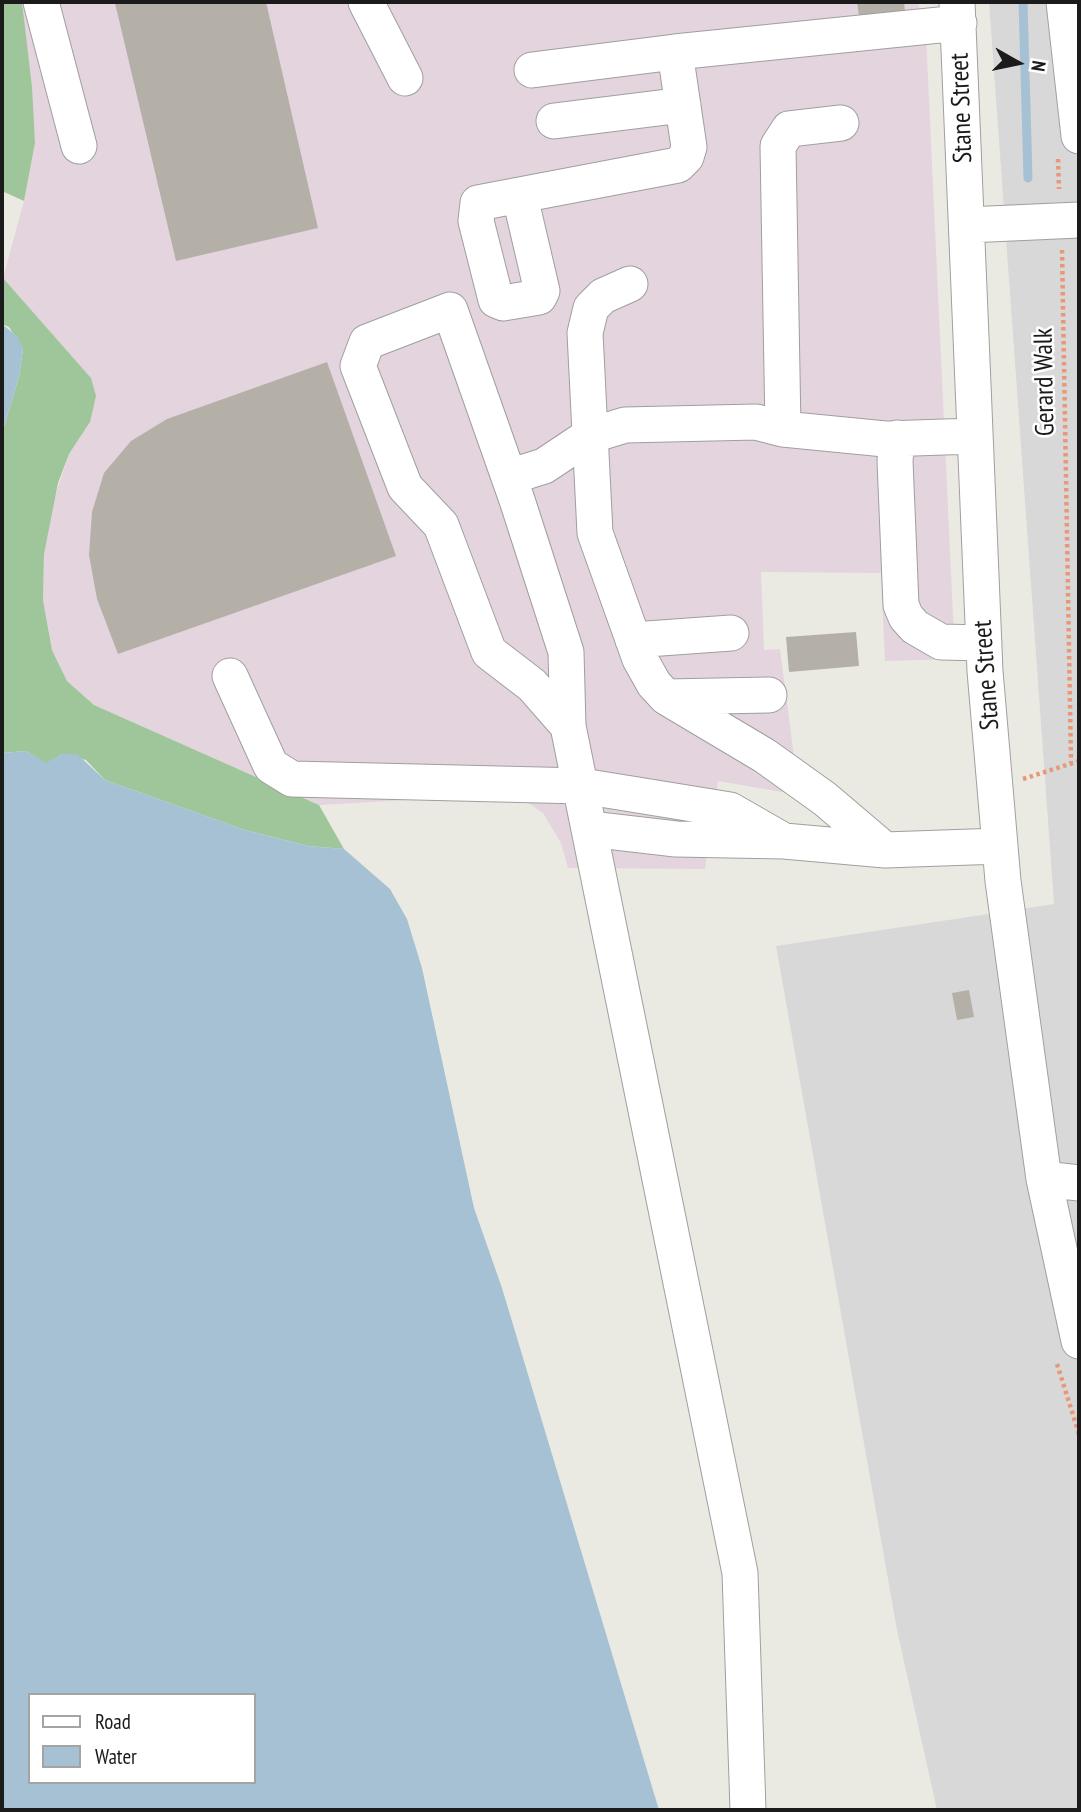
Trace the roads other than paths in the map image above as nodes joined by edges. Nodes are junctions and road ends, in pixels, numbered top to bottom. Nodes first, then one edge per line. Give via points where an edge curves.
1 (41, 2) edge
2 (366, 2) edge
3 (1063, 2) edge
4 (958, 12) edge
5 (675, 52) junction
6 (532, 70) dead end
7 (405, 78) dead end
8 (683, 105) junction
9 (554, 121) dead end
10 (841, 123) dead end
11 (79, 146) dead end
12 (1069, 146) edge
13 (520, 197) dead end
14 (1070, 221) edge
15 (967, 225) junction
16 (630, 284) dead end
17 (783, 429) junction
18 (589, 436) junction
19 (974, 436) junction
20 (897, 438) junction
21 (509, 477) junction
22 (731, 633) dead end
23 (632, 640) junction
24 (984, 643) junction
25 (230, 676) dead end
26 (769, 695) dead end
27 (666, 697) junction
28 (568, 726) junction
29 (582, 786) junction
30 (590, 829) junction
31 (783, 841) junction
32 (1000, 846) junction
33 (885, 850) junction
34 (1044, 1179) junction
35 (1079, 1183) edge
36 (1079, 1341) edge
37 (747, 1810) edge

1 - 11 street
2 - 7 street
3 - 12 street
4 - 5 street
4 - 15 street, Stane Street
5 - 6 street
5 - 8 street
8 - 9 street
8 - 13 street via 689,147 678,165
10 - 17 street via 789,129 778,146
14 - 15 street
15 - 19 street, Stane Street
16 - 18 street via 603,296 591,308 584,333
17 - 18 street via 756,422 625,425
17 - 20 street
18 - 21 street via 544,466
18 - 23 street via 595,533
19 - 20 street
19 - 24 street, Stane Street
20 - 24 street via 901,605 906,617 941,642
21 - 28 street via 566,652
21 - 28 street via 450,310 367,342 358,366 405,487 441,525 489,652 532,685
22 - 23 street
23 - 27 street via 654,684
24 - 32 street, Stane Street
25 - 29 street via 271,766 292,779
26 - 27 street
27 - 33 street via 765,756
28 - 29 street
29 - 30 street
29 - 31 street via 730,810
30 - 31 street via 722,842
30 - 37 street via 740,1573
31 - 33 street
32 - 33 street
32 - 34 street, Stane Street
34 - 35 street
34 - 36 street, Stane Street

